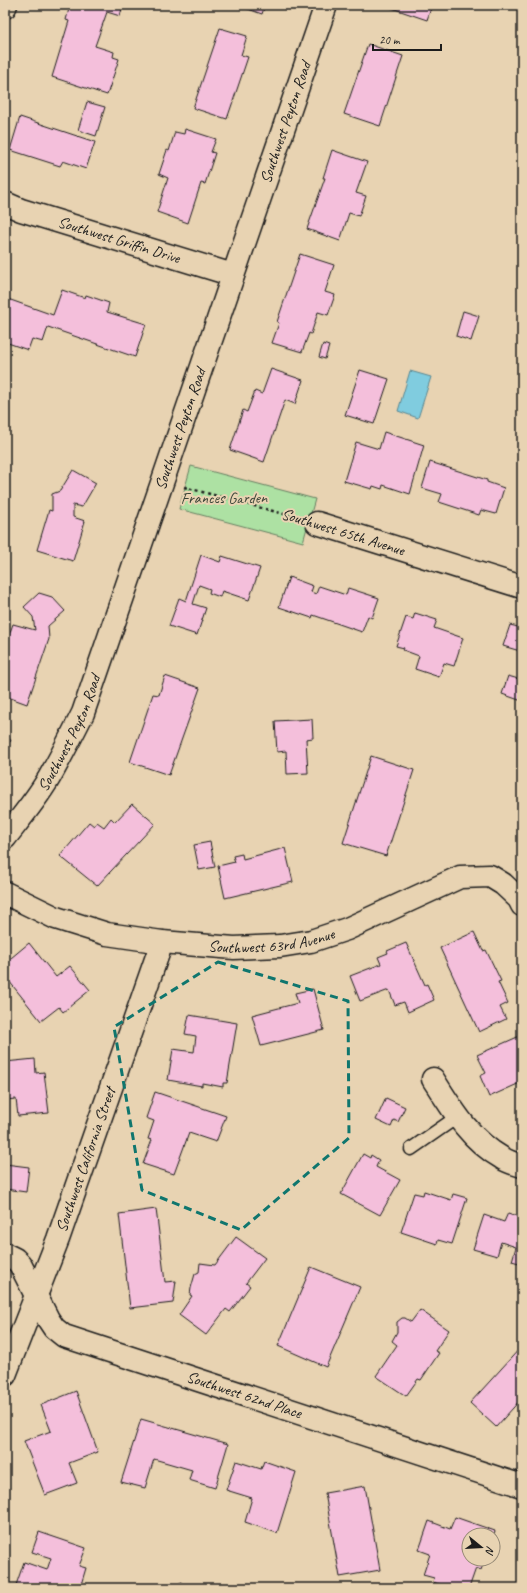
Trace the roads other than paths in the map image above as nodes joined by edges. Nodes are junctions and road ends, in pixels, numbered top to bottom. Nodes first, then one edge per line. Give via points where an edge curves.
1 (326, 5) edge
2 (5, 203) edge
3 (233, 275) junction
4 (317, 522) road end
5 (522, 587) edge
6 (5, 838) edge
7 (5, 892) edge
8 (522, 906) edge
9 (162, 942) junction
10 (433, 1079) dead end
11 (457, 1117) junction
12 (411, 1149) dead end
13 (522, 1166) edge
14 (5, 1254) edge
15 (36, 1295) junction
16 (5, 1375) edge
17 (522, 1486) edge

1 - 3 street, Southwest Peyton Road
2 - 3 street, Southwest Griffin Drive
3 - 6 street, Southwest Peyton Road via 83,713 48,779
4 - 5 street, Southwest 65th Avenue
7 - 9 street, Southwest 63rd Avenue via 56,918 100,932
8 - 9 street, Southwest 63rd Avenue via 503,884 490,876 460,877 348,929 311,942 234,948
9 - 15 street, Southwest California Street
10 - 11 street
11 - 12 lane
11 - 13 street via 473,1136 502,1158
14 - 15 street, Southwest 62nd Place via 20,1264
15 - 16 street, Southwest California Street
15 - 17 street, Southwest 62nd Place via 54,1328 64,1336

